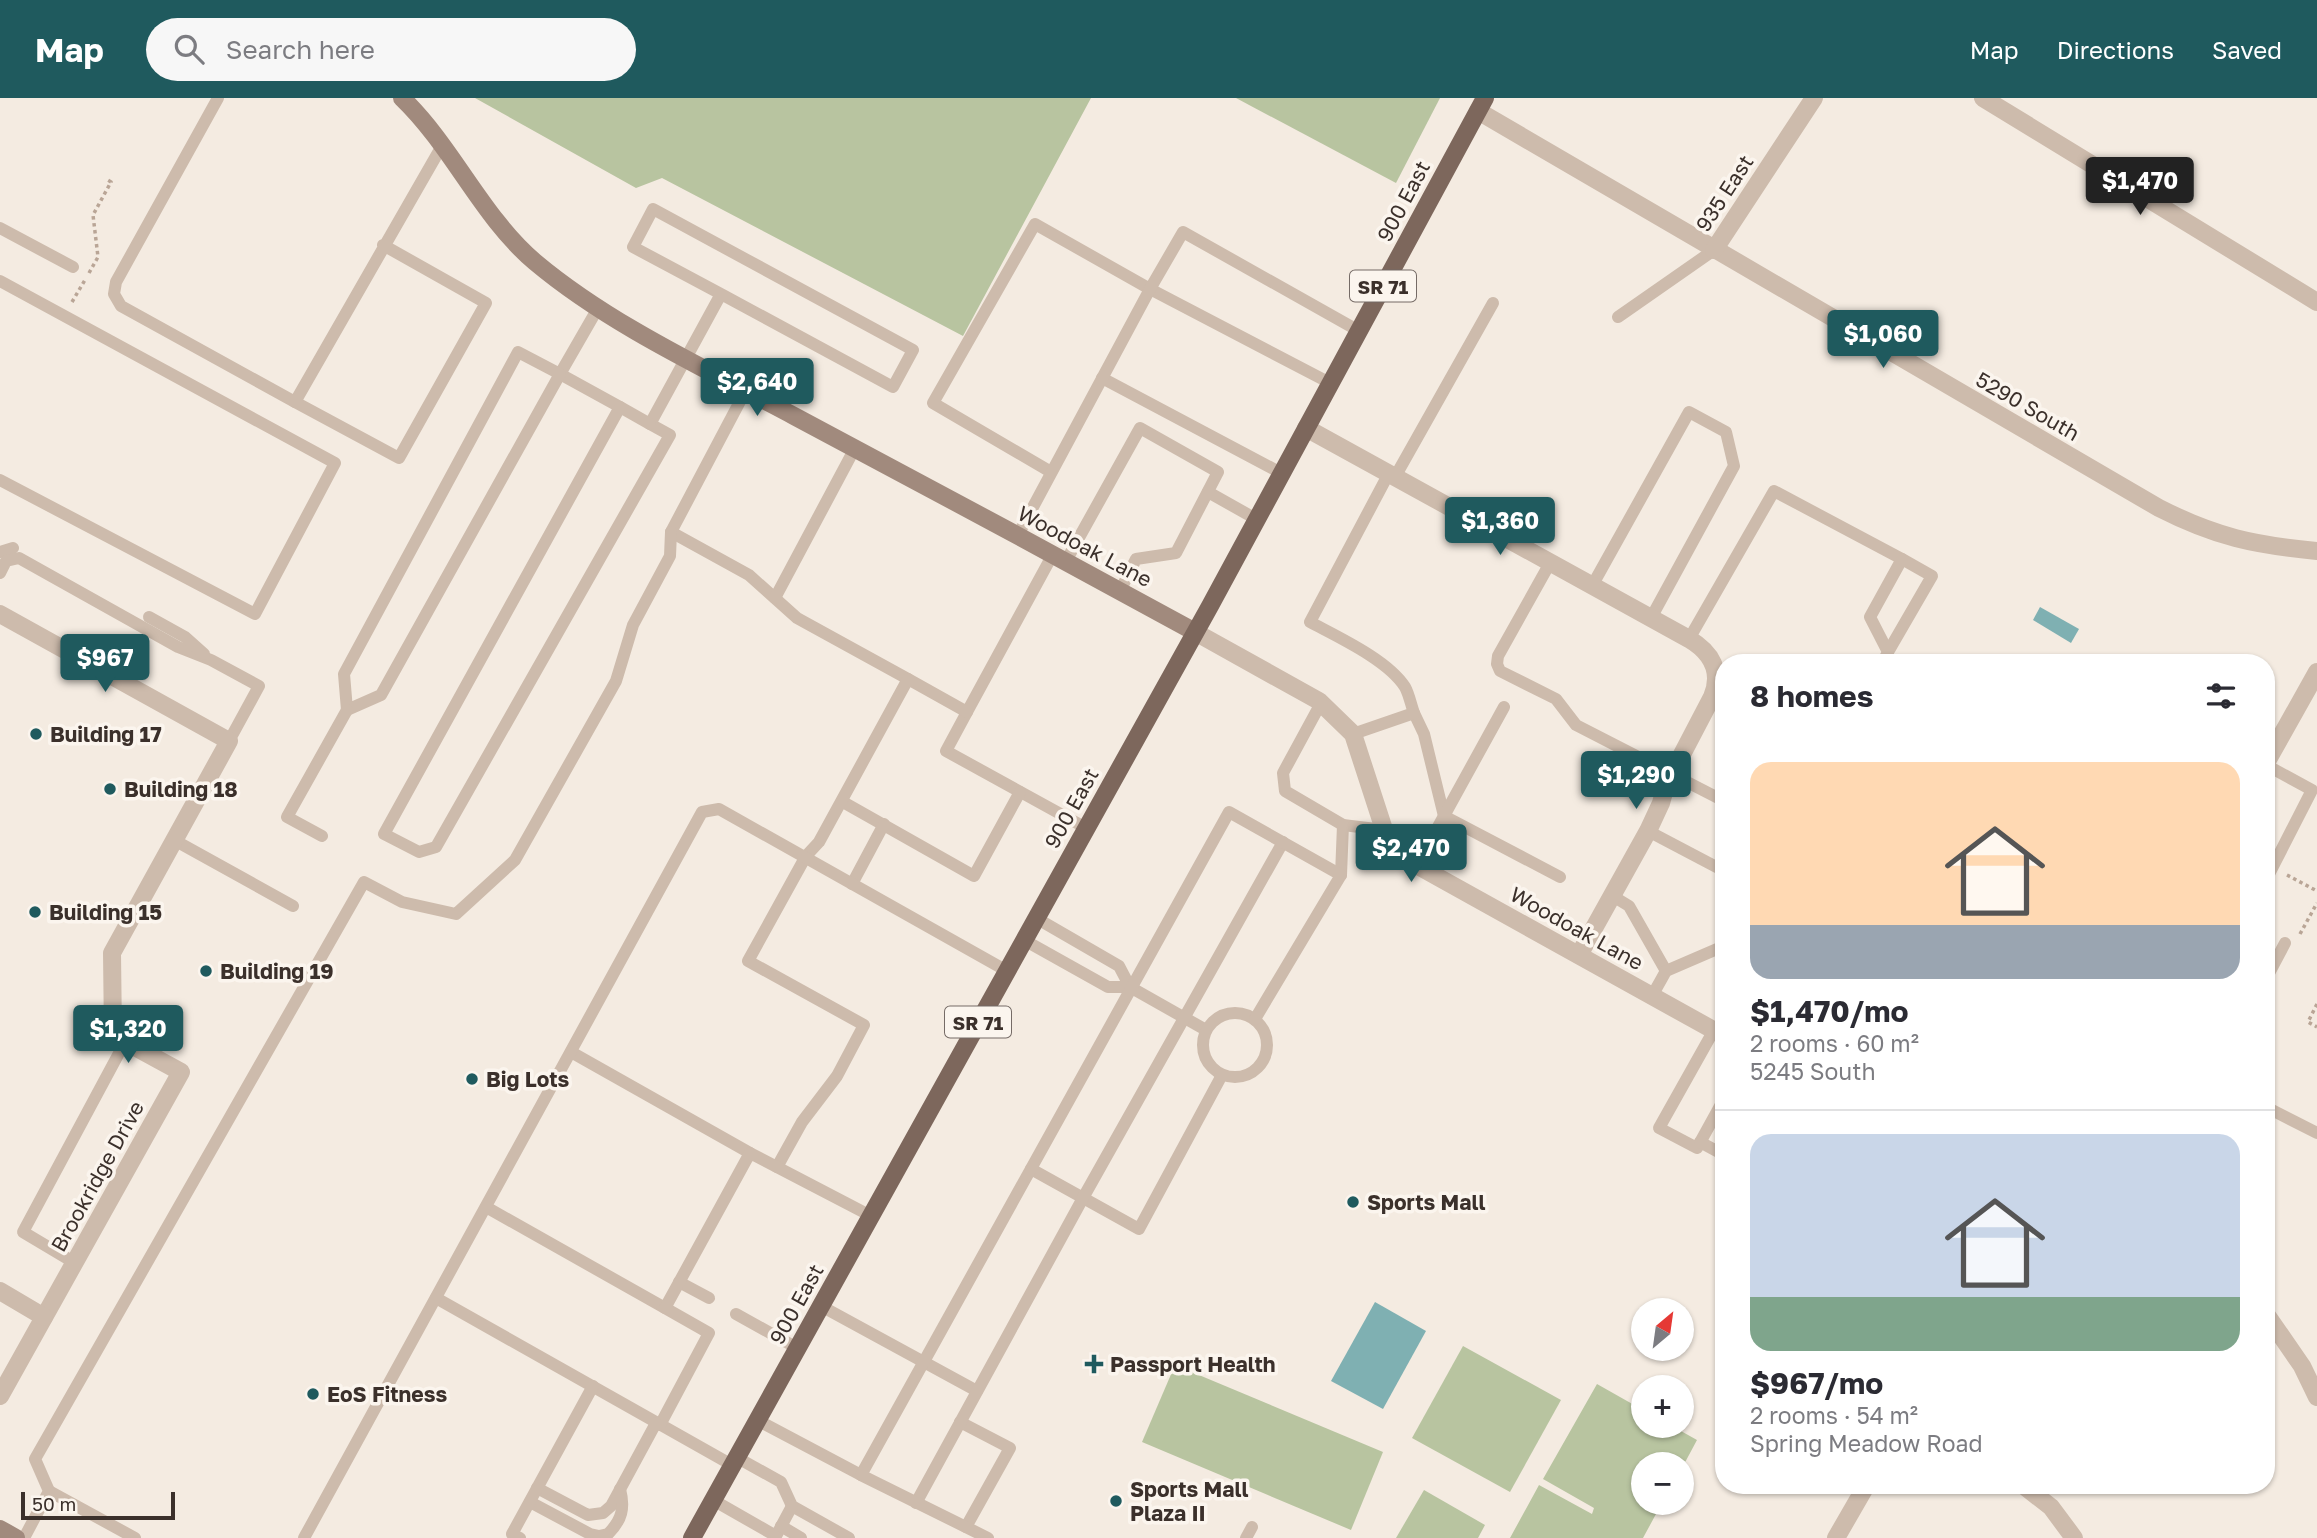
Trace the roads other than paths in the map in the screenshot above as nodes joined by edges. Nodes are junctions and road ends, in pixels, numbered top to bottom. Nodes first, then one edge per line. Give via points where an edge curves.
1 (218, 98) edge
2 (402, 98) edge
3 (1814, 98) edge
4 (1983, 98) edge
5 (1481, 104) edge
6 (443, 144) junction
7 (0, 228) edge
8 (383, 245) junction
9 (1714, 250) junction
10 (73, 267) dead end
11 (0, 281) edge
12 (1150, 289) junction
13 (721, 294) junction
14 (2317, 302) edge
15 (1493, 303) dead end
16 (598, 308) junction
17 (1618, 317) dead end
18 (1359, 331) junction
19 (686, 358) junction
20 (560, 374) junction
21 (1102, 378) junction
22 (1330, 383) junction
23 (746, 390) junction
24 (295, 402) junction
25 (620, 407) junction
26 (650, 424) junction
27 (1306, 428) junction
28 (855, 448) junction
29 (1051, 472) junction
30 (1281, 473) junction
31 (1392, 475) junction
32 (0, 480) edge
33 (1208, 492) junction
34 (1256, 519) junction
35 (671, 532) junction
36 (1018, 535) junction
37 (2317, 551) edge
38 (1059, 558) junction
39 (1902, 559) junction
40 (1550, 563) junction
41 (0, 573) edge
42 (1592, 586) junction
43 (1120, 590) junction
44 (775, 598) junction
45 (0, 614) edge
46 (149, 617) dead end
47 (1651, 618) junction
48 (1195, 632) junction
49 (1689, 639) junction
50 (1884, 654) edge
51 (1887, 654) edge
52 (211, 660) junction
53 (1715, 666) edge
54 (2317, 672) edge
55 (908, 679) junction
56 (1715, 690) edge
57 (1321, 703) junction
58 (1504, 707) dead end
59 (346, 710) junction
60 (967, 712) junction
61 (1415, 713) junction
62 (1353, 734) junction
63 (229, 741) junction
64 (2275, 748) edge
65 (2275, 769) edge
66 (1671, 773) junction
67 (1020, 792) junction
68 (1715, 796) edge
69 (843, 802) junction
70 (1444, 816) junction
71 (884, 824) junction
72 (1343, 825) junction
73 (1086, 828) junction
74 (1384, 830) junction
75 (1647, 831) junction
76 (321, 836) dead end
77 (174, 840) junction
78 (1283, 842) junction
79 (806, 856) junction
80 (2275, 862) edge
81 (1417, 865) junction
82 (1715, 867) edge
83 (1341, 875) junction
84 (1560, 877) dead end
85 (852, 884) junction
86 (1611, 895) junction
87 (293, 906) dead end
88 (1036, 918) junction
89 (1024, 940) junction
90 (2285, 943) dead end
91 (1715, 950) edge
92 (1579, 955) junction
93 (2275, 962) edge
94 (1007, 971) junction
95 (1666, 971) junction
96 (1130, 987) junction
97 (1652, 996) junction
98 (1184, 1017) junction
99 (1255, 1019) junction
100 (1206, 1030) junction
101 (1715, 1031) edge
102 (1715, 1039) edge
103 (125, 1042) junction
104 (571, 1052) junction
105 (1222, 1076) junction
106 (2275, 1112) edge
107 (1715, 1115) edge
108 (2317, 1133) edge
109 (1700, 1142) junction
110 (1715, 1151) edge
111 (750, 1153) junction
112 (777, 1167) junction
113 (1031, 1169) junction
114 (1083, 1198) junction
115 (486, 1207) junction
116 (871, 1216) junction
117 (75, 1263) junction
118 (679, 1282) junction
119 (0, 1291) edge
120 (436, 1298) junction
121 (709, 1298) dead end
122 (821, 1306) junction
123 (665, 1308) junction
124 (736, 1314) dead end
125 (44, 1317) junction
126 (2275, 1327) edge
127 (797, 1348) junction
128 (924, 1362) junction
129 (593, 1386) junction
130 (977, 1391) junction
131 (0, 1396) edge
132 (2317, 1396) edge
133 (757, 1420) junction
134 (960, 1422) junction
135 (658, 1424) junction
136 (734, 1461) junction
137 (861, 1475) junction
138 (537, 1488) junction
139 (620, 1489) junction
140 (49, 1491) junction
141 (1861, 1494) edge
142 (2034, 1494) edge
143 (713, 1500) junction
144 (530, 1502) junction
145 (916, 1503) junction
146 (792, 1506) junction
147 (966, 1527) junction
148 (0, 1529) edge
149 (778, 1535) edge
150 (16, 1538) edge
151 (24, 1538) edge
152 (135, 1538) edge
153 (304, 1538) edge
154 (520, 1538) edge
155 (692, 1538) edge
156 (802, 1538) edge
157 (849, 1538) edge
158 (988, 1538) edge
159 (1836, 1538) edge
160 (2074, 1538) edge

1 - 24 lane via 116,282 114,294 121,306
2 - 6 street, Woodoak Lane
3 - 9 street, 935 East
4 - 14 street
5 - 9 street, 5290 South
5 - 18 main road, 900 East / SR 71
6 - 8 lane
6 - 16 street, Woodoak Lane via 514,241
7 - 10 lane
8 - 24 lane
8 - 24 lane via 486,303 399,458
9 - 17 lane, 935 East
9 - 37 street, 5290 South via 2179,518 2240,541
11 - 32 lane via 335,463 256,614
12 - 18 lane via 1183,232
12 - 21 lane
12 - 22 lane
12 - 29 lane via 1035,224 933,403
13 - 13 lane via 893,387 913,350 653,209 633,247
13 - 19 lane
15 - 31 lane
16 - 19 street, Woodoak Lane
16 - 20 lane
18 - 22 main road, 900 East / SR 71
19 - 23 street, Woodoak Lane
19 - 26 lane
20 - 25 lane
20 - 59 lane via 381,695
20 - 59 lane via 518,352 344,674
21 - 29 lane
21 - 30 lane
22 - 27 main road, 900 East / SR 71
23 - 28 street, Woodoak Lane
23 - 35 lane
25 - 26 lane
25 - 26 lane via 384,834 419,852 436,847 670,435
27 - 30 main road, 900 East / SR 71
27 - 31 street
28 - 36 street, Woodoak Lane
28 - 44 lane
29 - 36 lane
30 - 34 main road, 900 East / SR 71
31 - 40 street
31 - 61 lane via 1310,622 1381,663 1404,686
33 - 34 lane
33 - 38 lane via 1218,472 1140,428
33 - 43 lane via 1176,553 1136,559
34 - 48 main road, 900 East / SR 71
35 - 44 lane via 749,575
35 - 140 lane via 670,556 633,625 616,681 515,860 457,914 402,902 364,882 35,1459
36 - 38 street, Woodoak Lane
38 - 43 street, Woodoak Lane
38 - 60 lane
39 - 49 lane via 1774,491
39 - 50 lane via 1870,617
39 - 51 lane via 1932,576
40 - 42 street
40 - 66 lane via 1499,656 1500,671 1556,699 1576,724
41 - 52 lane via 6,561 19,558 177,647
42 - 47 street
42 - 47 lane via 1689,412 1726,432 1734,466
43 - 48 street, Woodoak Lane
44 - 55 lane via 797,618
45 - 63 street
46 - 52 lane via 185,636
47 - 49 street
48 - 57 street, Woodoak Lane
48 - 73 main road, 900 East / SR 71
49 - 53 street via 1705,650
52 - 63 lane via 259,687
54 - 64 street
55 - 60 lane
55 - 69 lane
56 - 66 street
57 - 62 street, Woodoak Lane
57 - 72 lane via 1283,773 1284,791
58 - 70 lane
59 - 76 lane via 287,817
60 - 67 lane via 946,751
61 - 62 lane
61 - 70 lane
62 - 74 street, Woodoak Lane
63 - 77 street
65 - 80 lane via 2312,790
66 - 68 lane
66 - 75 street
67 - 71 lane via 974,876
67 - 73 lane
69 - 71 lane
69 - 79 lane via 820,842
70 - 81 lane
70 - 84 lane
71 - 85 lane
72 - 74 lane
72 - 83 lane
73 - 88 main road, 900 East / SR 71
74 - 81 street, Woodoak Lane via 1391,851
75 - 82 lane
75 - 86 street
77 - 87 lane
77 - 103 street via 112,953 113,1035
78 - 83 lane
78 - 96 lane via 1229,813
78 - 98 lane
79 - 85 lane
79 - 104 lane via 719,809 702,812
79 - 112 lane via 748,961 864,1025 837,1076 802,1122
81 - 92 street, Woodoak Lane
83 - 99 lane
85 - 94 lane
86 - 92 street
86 - 95 lane via 1629,906
88 - 89 main road, 900 East / SR 71
88 - 96 lane via 1119,966
89 - 94 main road, 900 East / SR 71
89 - 96 lane via 1108,987
90 - 93 lane
91 - 95 lane
92 - 97 street, Woodoak Lane
94 - 116 main road, 900 East / SR 71
95 - 97 lane
96 - 98 lane
96 - 113 lane
97 - 101 street, Woodoak Lane
98 - 100 lane
98 - 114 lane
99 - 100 lane via 1225,1014
99 - 105 lane via 1267,1036 1266,1056 1252,1073
100 - 105 lane via 1205,1057
102 - 109 lane via 1659,1128 1697,1148
103 - 117 lane via 23,1233
103 - 117 street, Brookridge Drive via 181,1072
104 - 111 lane
104 - 115 lane
105 - 114 lane via 1139,1229
106 - 108 lane
107 - 109 lane
109 - 110 lane
111 - 112 lane
111 - 118 lane
112 - 116 lane
113 - 114 lane
113 - 128 lane
114 - 130 lane
115 - 120 lane
115 - 123 lane
116 - 122 main road, 900 East / SR 71
117 - 125 street, Brookridge Drive
118 - 121 lane
118 - 123 lane
119 - 125 street
120 - 129 lane
120 - 153 lane
122 - 127 main road, 900 East / SR 71
122 - 128 lane
123 - 135 lane via 709,1333
124 - 127 lane
125 - 131 street, Brookridge Drive
126 - 132 street
127 - 133 main road, 900 East / SR 71
128 - 130 lane
128 - 137 lane
129 - 135 lane
129 - 138 lane
130 - 134 lane
133 - 136 main road, 900 East / SR 71
133 - 137 lane
134 - 145 lane
134 - 147 lane via 1010,1448
135 - 136 lane
135 - 139 lane
136 - 143 main road, 900 East / SR 71
136 - 146 lane via 781,1482
137 - 145 lane
138 - 139 lane via 596,1516 611,1506
138 - 144 lane
139 - 144 lane via 623,1512 608,1534 598,1536
140 - 151 lane
140 - 152 lane
141 - 159 street
142 - 160 street via 2051,1507
143 - 149 lane
143 - 155 main road, 900 East / SR 71
144 - 154 lane via 512,1534
145 - 147 lane
146 - 149 lane
146 - 157 lane
147 - 158 lane
148 - 150 street
149 - 156 lane

